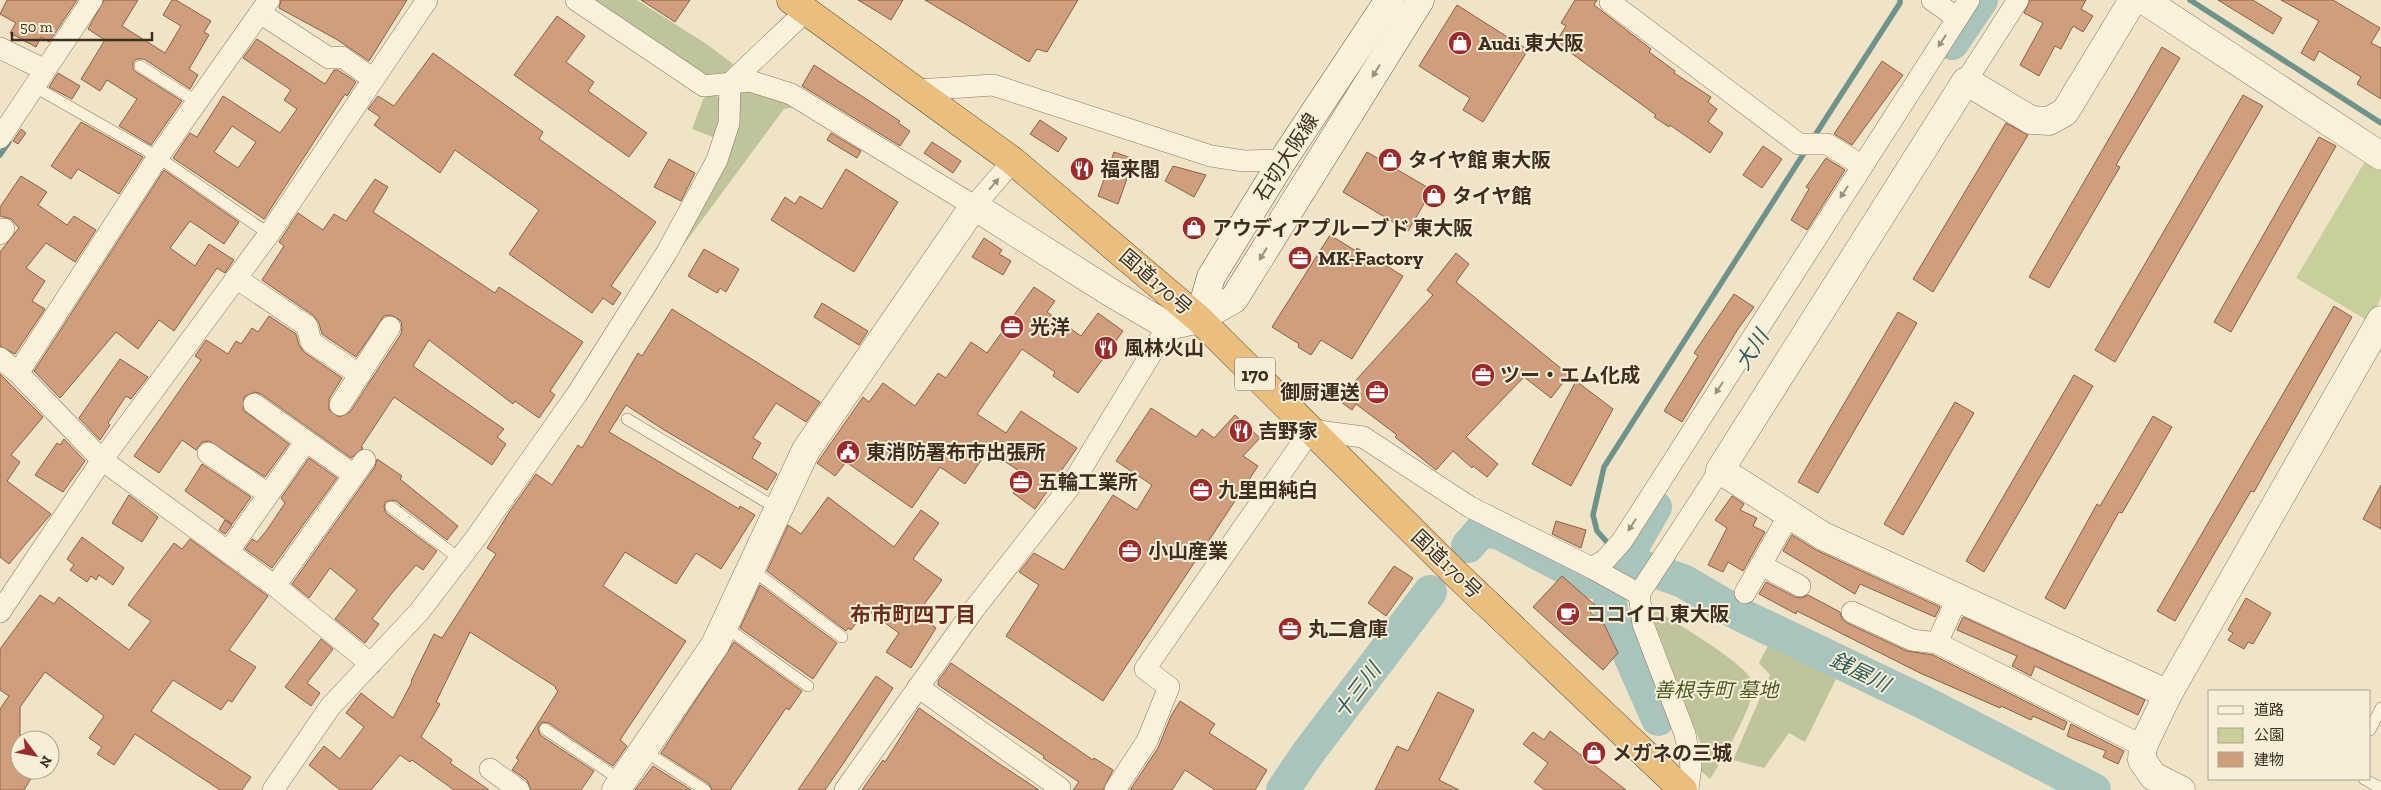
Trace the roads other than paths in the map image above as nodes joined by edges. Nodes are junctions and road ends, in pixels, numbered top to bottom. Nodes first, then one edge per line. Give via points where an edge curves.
1 (92, 0) edge
2 (427, 0) edge
3 (576, 0) edge
4 (1420, 0) edge
5 (1430, 0) edge
6 (1932, 0) edge
7 (1969, 0) edge
8 (2018, 0) edge
9 (2133, 0) edge
10 (2144, 0) edge
11 (1610, 2) dead end
12 (798, 5) edge
13 (265, 6) edge
14 (1383, 7) edge
15 (1957, 18) junction
16 (1398, 37) junction
17 (0, 48) edge
18 (140, 66) dead end
19 (373, 79) junction
20 (1966, 81) junction
21 (730, 83) junction
22 (41, 85) junction
23 (918, 90) junction
24 (197, 102) junction
25 (0, 138) edge
26 (158, 156) junction
27 (2381, 156) edge
28 (1283, 160) junction
29 (1013, 162) junction
30 (1861, 166) junction
31 (974, 206) junction
32 (269, 234) junction
33 (236, 278) junction
34 (1199, 319) junction
35 (2381, 320) edge
36 (1168, 326) junction
37 (390, 327) dead end
38 (0, 358) edge
39 (18, 373) junction
40 (360, 375) junction
41 (254, 404) dead end
42 (340, 405) dead end
43 (627, 419) dead end
44 (1311, 430) junction
45 (306, 441) junction
46 (208, 453) dead end
47 (102, 460) junction
48 (1720, 470) junction
49 (268, 494) junction
50 (391, 507) dead end
51 (778, 510) junction
52 (1789, 515) junction
53 (228, 552) junction
54 (460, 559) junction
55 (1761, 564) junction
56 (750, 569) junction
57 (1596, 570) junction
58 (275, 586) junction
59 (1800, 586) dead end
60 (1638, 590) junction
61 (1745, 593) dead end
62 (1957, 598) junction
63 (0, 612) edge
64 (1852, 612) dead end
65 (724, 626) junction
66 (842, 637) dead end
67 (1937, 643) junction
68 (371, 664) junction
69 (808, 686) dead end
70 (918, 687) junction
71 (2168, 694) junction
72 (2381, 708) edge
73 (2371, 728) edge
74 (545, 729) dead end
75 (2143, 746) junction
76 (643, 750) junction
77 (490, 769) dead end
78 (2366, 780) edge
79 (619, 786) edge
80 (2381, 788) edge
81 (850, 789) edge
82 (273, 790) edge
83 (519, 790) edge
84 (705, 790) edge
85 (1059, 790) edge
86 (1114, 790) edge
87 (1683, 790) edge
88 (1688, 790) edge
89 (2181, 790) edge

1 - 22 street
2 - 19 street
3 - 21 street via 704,86
4 - 16 street, 石切大阪線
5 - 16 street
6 - 15 street
7 - 15 street
8 - 20 street
9 - 20 street via 2064,112 2049,122 2031,120
10 - 27 street
11 - 30 street via 1810,144 1826,144
12 - 21 street
12 - 23 highway, 国道170号 / 170
13 - 19 street via 329,58 342,57
13 - 24 street
14 - 28 street, 石切大阪線
15 -> 30 street
16 -> 34 street, 石切大阪線 via 1234,299
17 - 22 street
18 - 24 lane
19 - 32 street
20 - 48 street
21 - 31 street via 750,81 791,94
21 - 54 street via 729,123 717,160 667,252 577,394
22 - 25 street
22 - 26 lane
23 - 28 street via 993,85 1211,156 1244,161
23 - 29 highway, 国道170号 / 170
24 - 26 street
26 - 32 lane
26 - 39 street
28 - 34 street, 石切大阪線 via 1211,277
31 -> 29 street
29 - 34 highway, 国道170号 / 170
30 -> 57 street via 1616,549
31 - 36 street
31 - 51 street via 806,450
32 - 33 street
33 - 40 street via 307,326 311,342
33 - 47 street
34 - 36 street
34 - 44 highway, 国道170号 / 170
35 - 71 street
36 - 70 street via 1072,484 974,608
37 - 40 street
38 - 39 street
39 - 47 street
40 - 42 street
41 - 45 street
43 - 51 lane
44 - 57 street via 1363,437 1470,507
44 - 86 street via 1145,669 1169,687 1147,741
44 - 87 highway, 国道170号 / 170 via 1455,573
45 - 49 street
45 - 58 street via 360,467
46 - 49 street
47 - 53 street
47 - 63 street
48 - 52 street
48 - 60 street
49 - 53 street
50 - 54 lane
51 - 56 street
52 - 55 street
52 - 62 street via 1823,536
53 - 58 street
54 - 68 street via 419,612
55 - 59 street
55 - 61 street
56 - 65 street
56 - 66 lane
57 - 60 street
58 - 68 street
60 - 88 street via 1643,624 1685,734 1691,766
62 - 67 street
62 - 71 street
64 - 67 street via 1912,640
65 - 69 lane
65 - 76 street via 715,645
67 - 75 street
68 - 82 street via 330,707
70 - 81 street
70 - 85 street
71 - 75 street
72 - 73 lane
74 - 79 lane
75 - 89 street via 2142,760 2153,776
76 - 79 street
76 - 84 lane
77 - 83 street
78 - 80 lane

